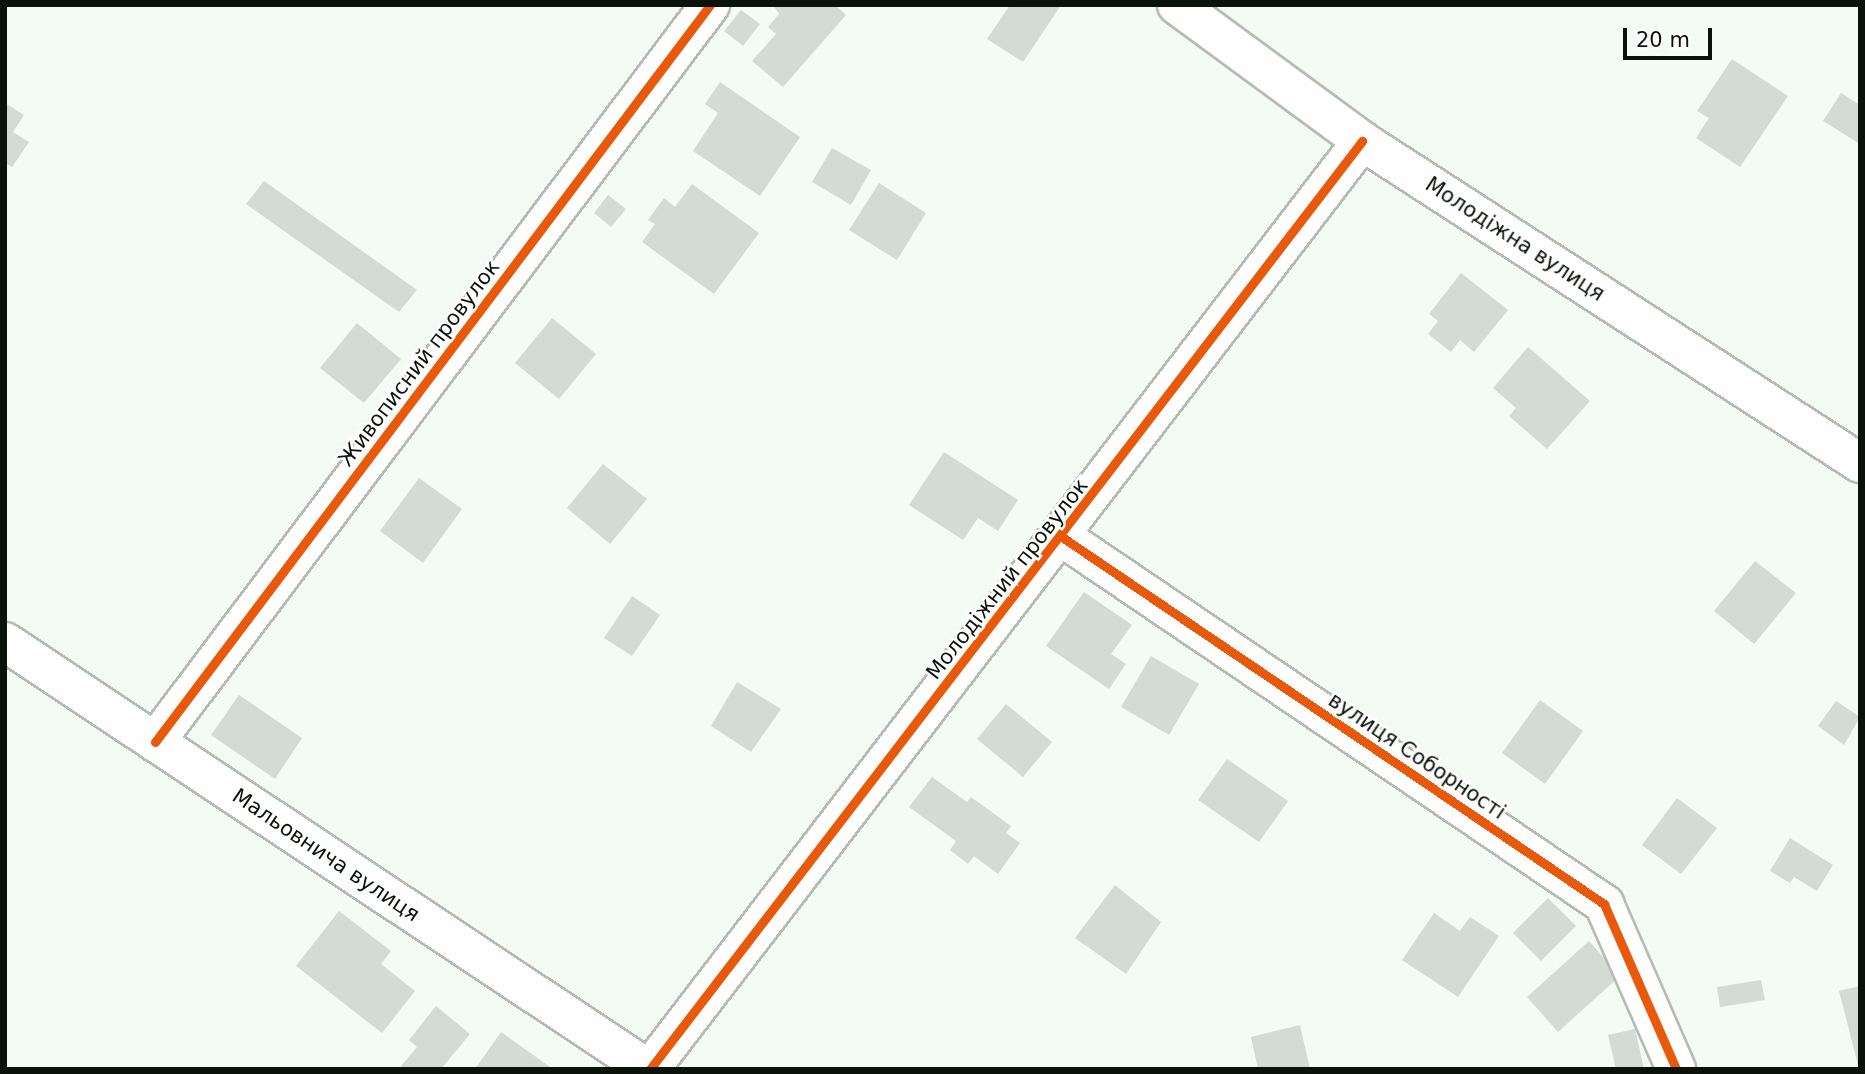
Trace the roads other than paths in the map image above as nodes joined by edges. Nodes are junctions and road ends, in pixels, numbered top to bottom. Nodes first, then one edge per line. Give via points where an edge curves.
1 (710, 5) edge
2 (1177, 5) edge
3 (1362, 141) junction
4 (1860, 463) edge
5 (1062, 537) junction
6 (5, 642) edge
7 (155, 742) junction
8 (649, 1069) edge
9 (1676, 1069) edge

1 - 7 street, Живописний провулок
2 - 3 street, Молодіжна вулиця
3 - 4 street, Молодіжна вулиця
3 - 5 street, Молодіжний провулок
5 - 8 street, Молодіжний провулок
5 - 9 street, вулиця Соборності via 1604,904
6 - 7 street, Мальовнича вулиця
7 - 8 street, Мальовнича вулиця

